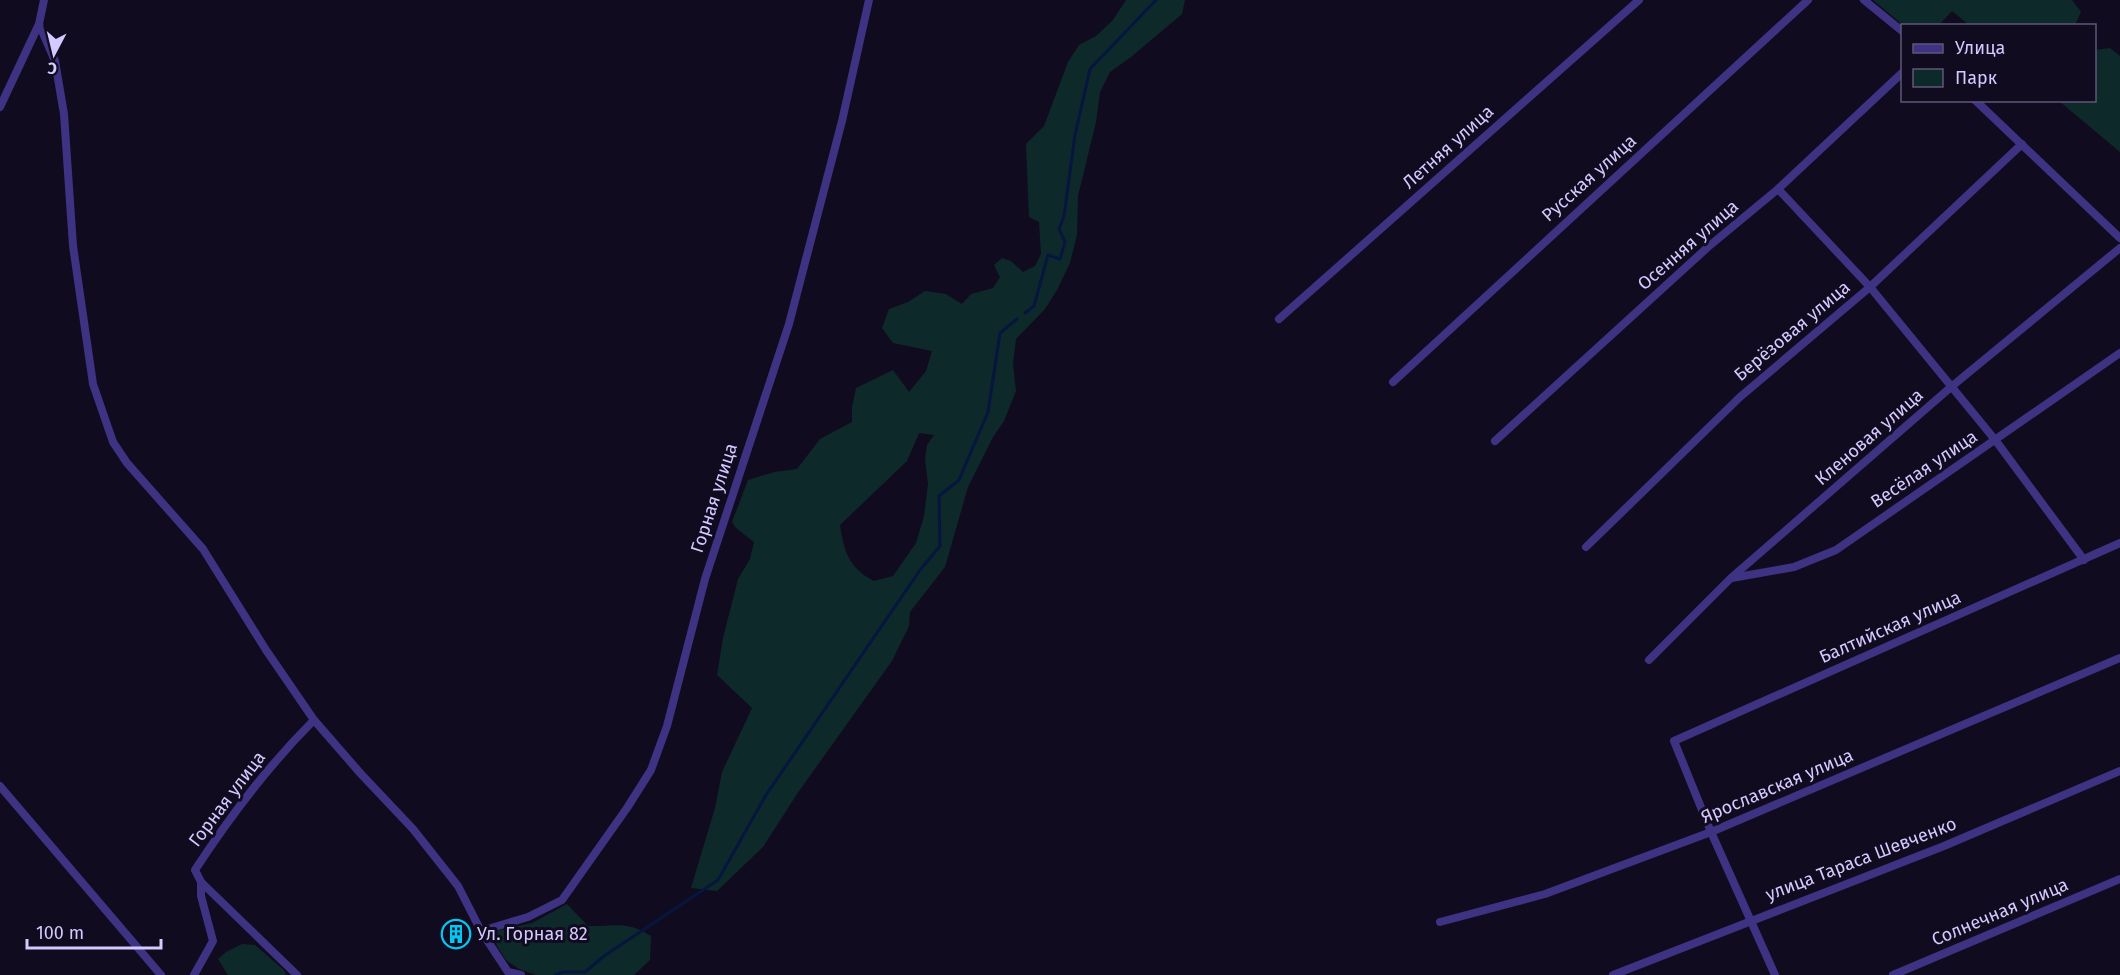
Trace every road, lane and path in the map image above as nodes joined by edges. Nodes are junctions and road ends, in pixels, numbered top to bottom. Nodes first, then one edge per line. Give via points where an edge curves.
1 (44, 0) edge
2 (869, 0) edge
3 (1639, 0) edge
4 (1808, 0) edge
5 (1864, 0) edge
6 (39, 24) junction
7 (1901, 30) edge
8 (1901, 74) edge
9 (1977, 102) edge
10 (0, 107) edge
11 (2022, 144) junction
12 (1778, 189) junction
13 (2120, 238) edge
14 (2120, 248) edge
15 (1870, 287) junction
16 (1279, 319) dead end
17 (2120, 354) edge
18 (1393, 382) dead end
19 (1951, 387) junction
20 (1495, 441) dead end
21 (1996, 441) junction
22 (2120, 543) edge
23 (1586, 547) dead end
24 (2084, 560) junction
25 (1731, 578) junction
26 (2120, 658) edge
27 (1649, 660) dead end
28 (314, 720) junction
29 (2120, 771) edge
30 (0, 786) edge
31 (1711, 832) junction
32 (2120, 879) edge
33 (201, 882) junction
34 (1750, 920) junction
35 (1440, 922) dead end
36 (481, 931) junction
37 (161, 975) edge
38 (194, 975) edge
39 (297, 975) edge
40 (522, 975) edge
41 (1613, 975) edge
42 (1774, 975) edge
43 (1893, 975) edge

1 - 6 street
2 - 36 street, Горная улица via 789,324 705,579 667,726 651,770 562,900 528,917
3 - 16 street, Летняя улица
4 - 18 street, Русская улица
5 - 7 street
6 - 10 street
6 - 28 street via 55,61 64,114 73,246 93,384 112,442 203,549
8 - 12 street, Осенняя улица
9 - 11 street
11 - 13 street
11 - 15 street, Берёзовая улица
12 - 15 street
12 - 20 street, Осенняя улица via 1708,247
14 - 19 street, Кленовая улица
15 - 19 street
15 - 23 street, Берёзовая улица via 1740,397
17 - 21 street, Весёлая улица
19 - 21 street
19 - 25 street, Кленовая улица
21 - 24 street
21 - 25 street, Весёлая улица via 1836,550 1794,567
22 - 24 street, Балтийская улица
24 - 31 street, Балтийская улица via 1674,741
25 - 27 street, Кленовая улица
26 - 31 street, Ярославская улица
28 - 33 street, Горная улица via 278,757 225,824 195,870
28 - 36 street via 413,829 458,886
29 - 34 street, улица Тараса Шевченко via 1944,846
30 - 37 street
31 - 34 street
31 - 35 street, Ярославская улица via 1545,894
32 - 43 street, Солнечная улица
33 - 38 street via 213,941
33 - 39 street
34 - 41 street, улица Тараса Шевченко
34 - 42 street
36 - 40 street via 508,972

